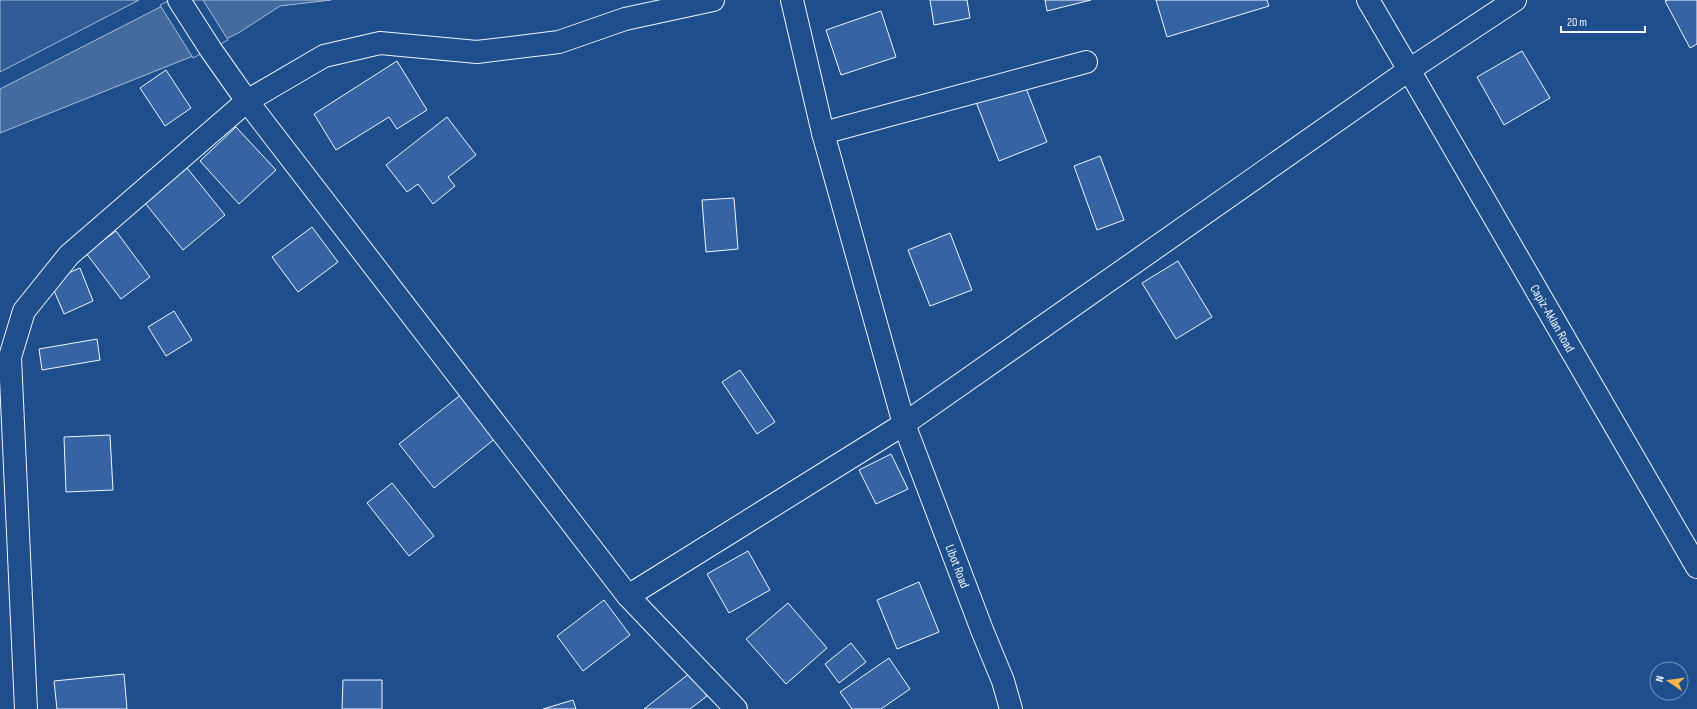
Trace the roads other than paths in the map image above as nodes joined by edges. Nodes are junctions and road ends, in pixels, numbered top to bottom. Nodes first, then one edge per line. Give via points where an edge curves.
1 (179, 0) edge
2 (713, 0) edge
3 (792, 0) edge
4 (1368, 0) edge
5 (1515, 0) edge
6 (1086, 62) dead end
7 (1409, 70) junction
8 (247, 101) junction
9 (823, 133) junction
10 (904, 424) junction
11 (1697, 567) edge
12 (628, 596) junction
13 (26, 709) edge
14 (736, 709) edge
15 (1012, 709) edge

1 - 8 main road
2 - 8 main road via 624,19 559,42 477,52 380,43 324,56
3 - 9 main road, Libot Road
4 - 7 main road, Capiz-Aklan Road
5 - 7 main road
6 - 9 main road
7 - 10 main road
7 - 11 main road, Capiz-Aklan Road
8 - 12 main road
8 - 13 main road via 69,255 24,310 10,357
9 - 10 main road, Libot Road
10 - 12 main road
10 - 15 main road, Libot Road
12 - 14 main road

